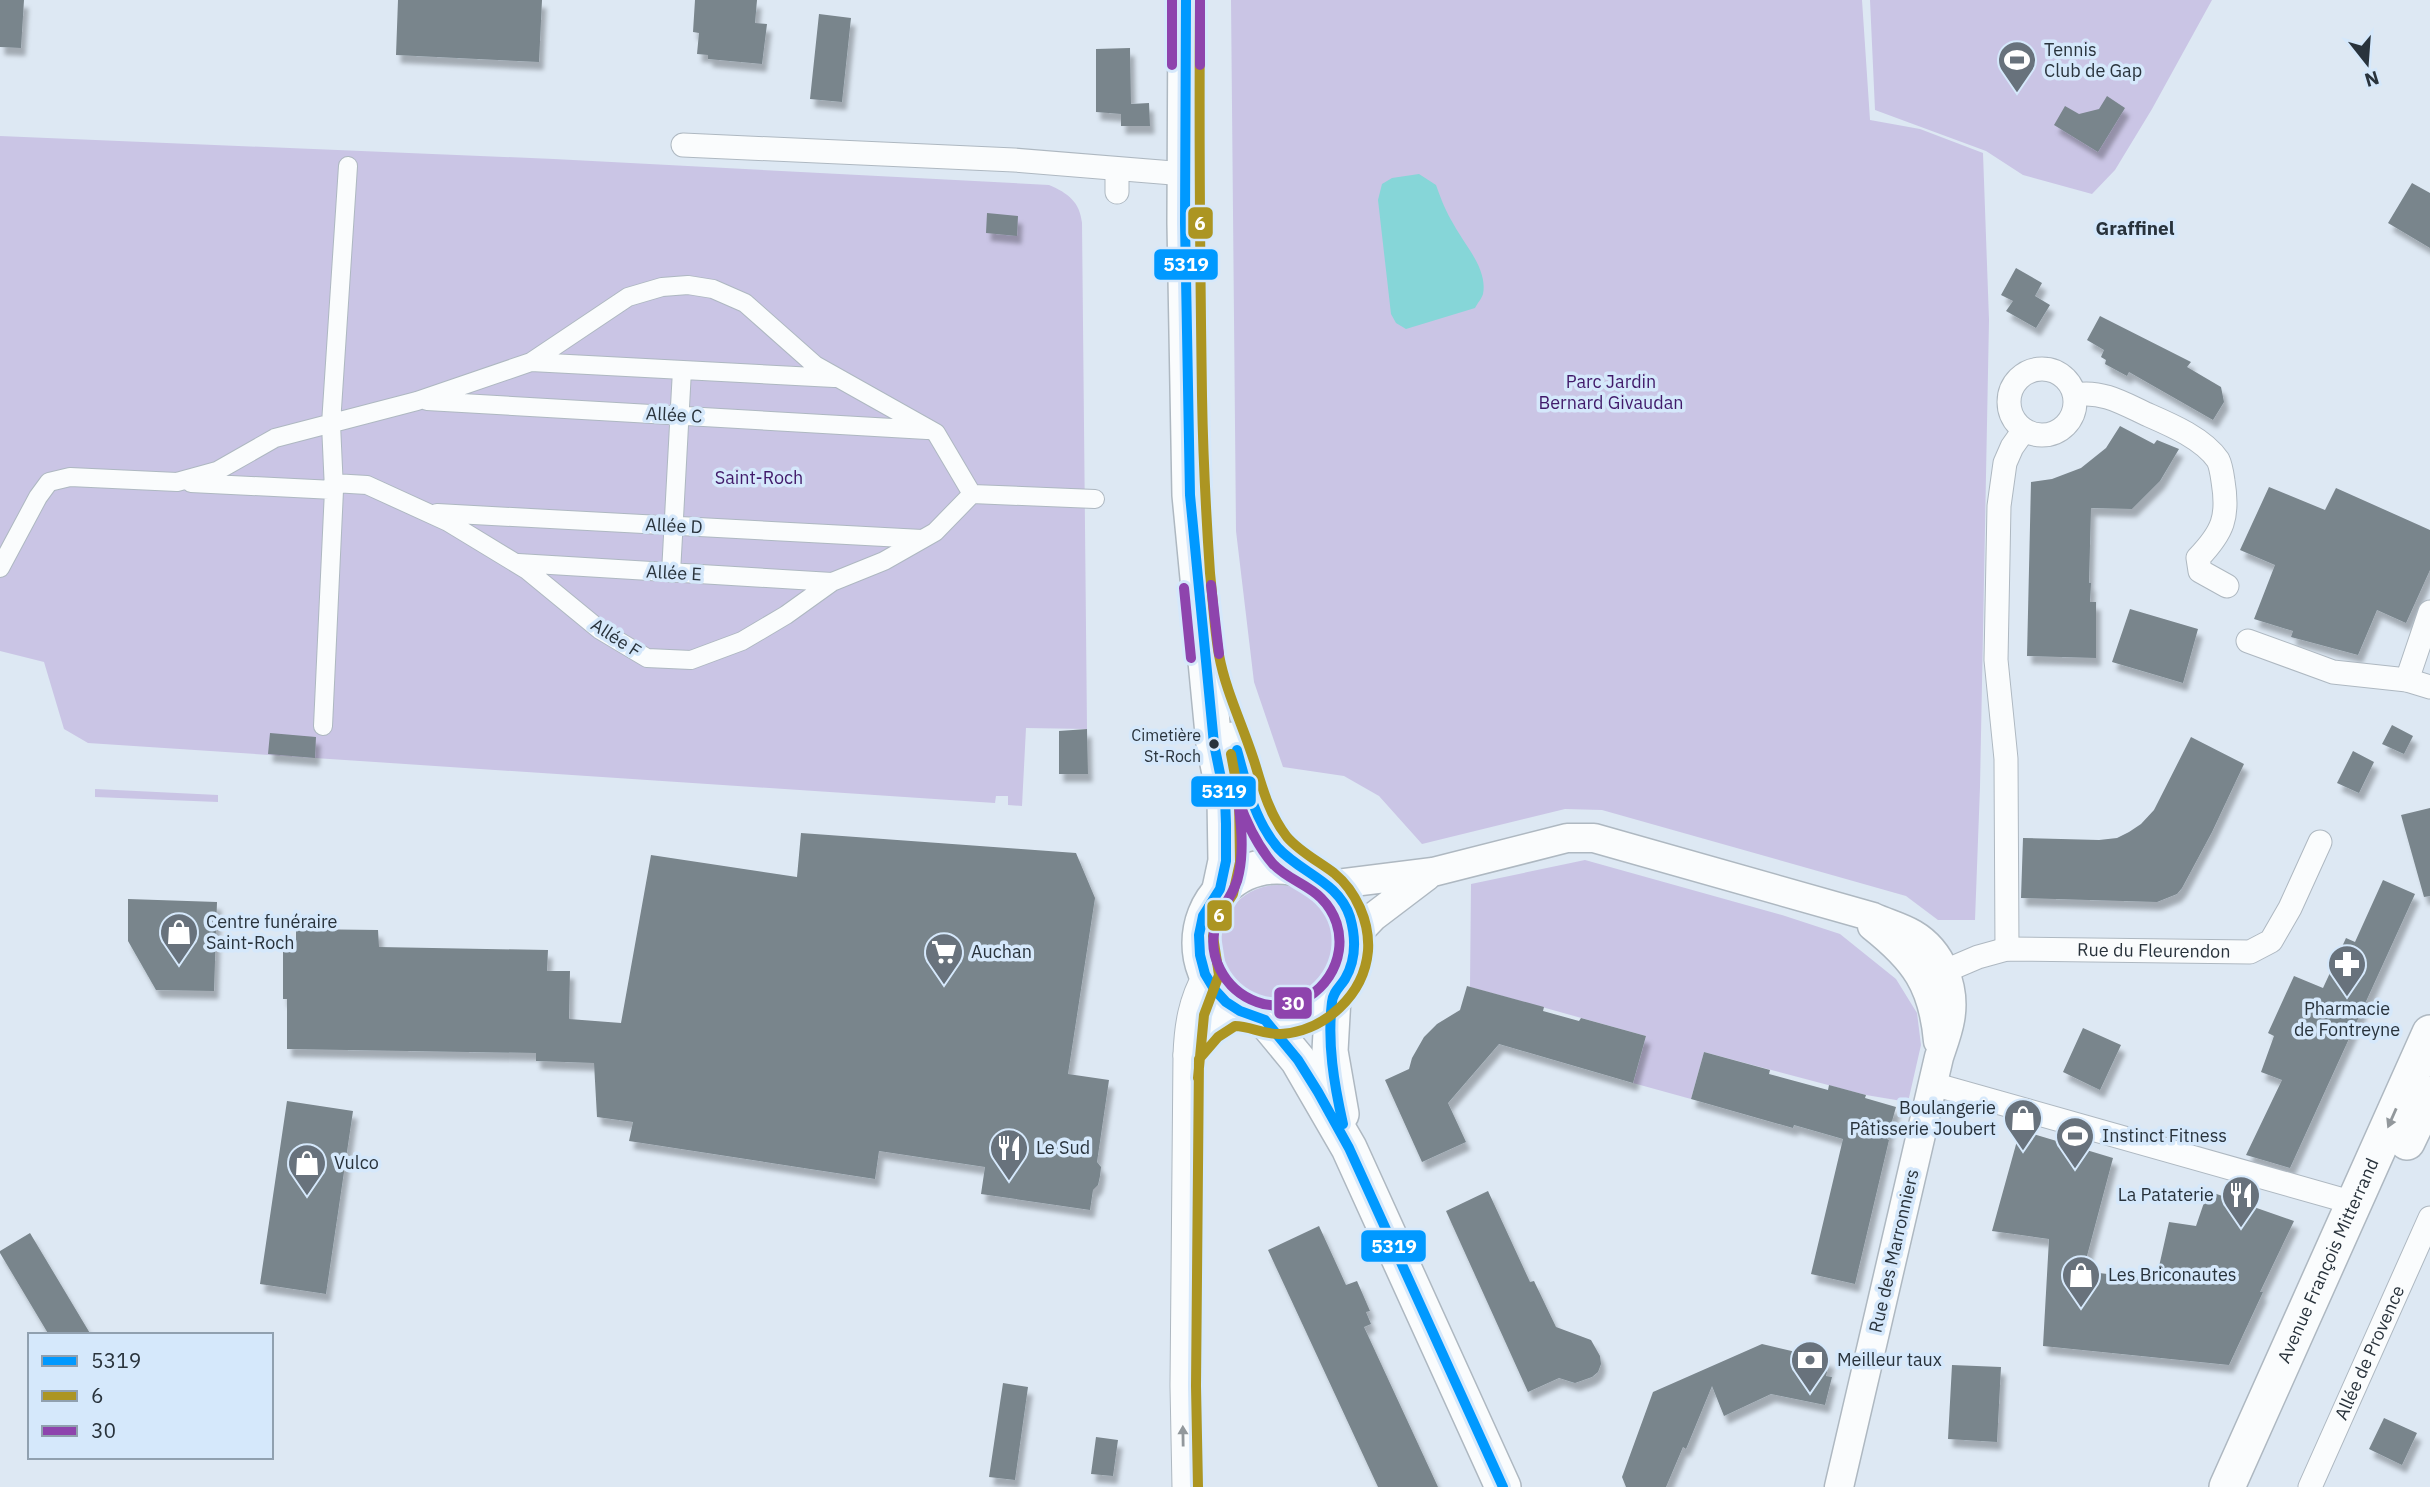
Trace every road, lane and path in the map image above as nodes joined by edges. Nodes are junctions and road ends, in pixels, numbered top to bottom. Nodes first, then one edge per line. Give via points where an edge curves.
1 (1186, 0) edge
2 (683, 145) dead end
3 (348, 166) dead end
4 (1117, 169) junction
5 (1185, 174) junction
6 (1117, 192) dead end
7 (531, 362) junction
8 (682, 370) junction
9 (838, 378) junction
10 (2075, 395) junction
11 (417, 401) junction
12 (680, 416) junction
13 (331, 424) junction
14 (930, 430) junction
15 (2024, 430) junction
16 (177, 482) junction
17 (334, 487) junction
18 (972, 494) junction
19 (1095, 499) dead end
20 (427, 512) junction
21 (673, 526) junction
22 (922, 539) junction
23 (516, 563) junction
24 (0, 568) edge
25 (671, 573) junction
26 (832, 582) junction
27 (2227, 586) dead end
28 (2430, 612) edge
29 (2248, 641) dead end
30 (1208, 671) junction
31 (2407, 680) junction
32 (2430, 687) edge
33 (323, 726) dead end
34 (2319, 842) dead end
35 (1299, 868) junction
36 (1433, 872) junction
37 (1329, 885) junction
38 (1220, 889) junction
39 (1354, 937) junction
40 (2007, 949) junction
41 (1205, 974) junction
42 (1934, 976) junction
43 (1333, 997) junction
44 (1252, 1015) junction
45 (2430, 1034) edge
46 (1185, 1055) junction
47 (1936, 1070) junction
48 (2424, 1076) edge
49 (1349, 1148) junction
50 (2354, 1203) junction
51 (2430, 1218) edge
52 (1184, 1487) edge
53 (1503, 1487) edge
54 (1839, 1487) edge
55 (2227, 1487) edge
56 (2245, 1487) edge
57 (2310, 1487) edge

1 - 5 main road
2 - 4 street
3 - 13 street
4 - 5 street
4 - 6 street
5 - 30 main road via 1190,495
7 - 8 street
7 - 9 street via 628,297 688,285 713,289 745,303 815,365
7 - 11 street
8 - 9 street
8 - 12 street
9 - 14 street
10 - 15 street via 2075,409 2061,430 2036,436
10 - 15 street via 2060,374 2035,369 2023,375 2009,396 2009,409
10 - 27 street via 2101,395 2142,412 2186,434 2220,462 2225,518 2211,545 2198,558 2200,571
11 - 12 street, Allée C
11 - 13 street
12 - 14 street, Allée C
12 - 21 street
13 - 16 street via 275,438 217,471
13 - 17 street
14 - 18 street
15 - 40 street via 2005,463 1999,506 1996,660 2006,759
16 - 17 street, Allée F
16 - 24 street, Allée F via 70,477 49,482
17 - 20 street, Allée F via 367,485
17 - 33 street
18 - 19 street
18 - 22 street, Allée F
20 - 21 street, Allée D
20 - 23 street, Allée F
21 - 22 street, Allée D
21 - 25 street
22 - 26 street, Allée F
23 - 25 street, Allée E
23 - 26 street, Allée F via 600,631 647,658 691,660 733,645
25 - 26 street, Allée E
28 - 31 street
29 - 31 street via 2333,672
30 - 35 main road via 1258,815 1272,840
30 - 38 main road via 1224,798 1226,861
31 - 32 street
34 - 40 street, Rue du Fleurendon via 2271,941 2250,952
35 - 37 main road
35 - 38 main road via 1256,867
36 - 37 street, Rue des Marronniers
36 - 39 street, Rue des Marronniers
36 - 42 street, Rue des Marronniers via 1541,843 1594,838 1852,912
37 - 39 main road via 1347,909
38 - 41 main road via 1203,916 1199,935
39 - 43 main road via 1353,958
40 - 42 street, Rue du Fleurendon
41 - 44 main road via 1226,1002
41 - 46 street via 1190,1008
42 - 47 street, Rue des Marronniers
43 - 44 main road via 1302,1016 1283,1020
43 - 49 main road via 1330,1051
44 - 46 street via 1218,1021 1196,1036
44 - 49 main road via 1298,1060
45 - 48 main road, Avenue François Mitterrand
52 -> 46 street
47 - 50 street
47 - 54 street, Rue des Marronniers
48 -> 50 main road, Avenue François Mitterrand
48 - 56 main road, Avenue François Mitterrand
49 - 53 main road
50 - 55 main road, Avenue François Mitterrand
51 - 57 street, Allée de Provence

